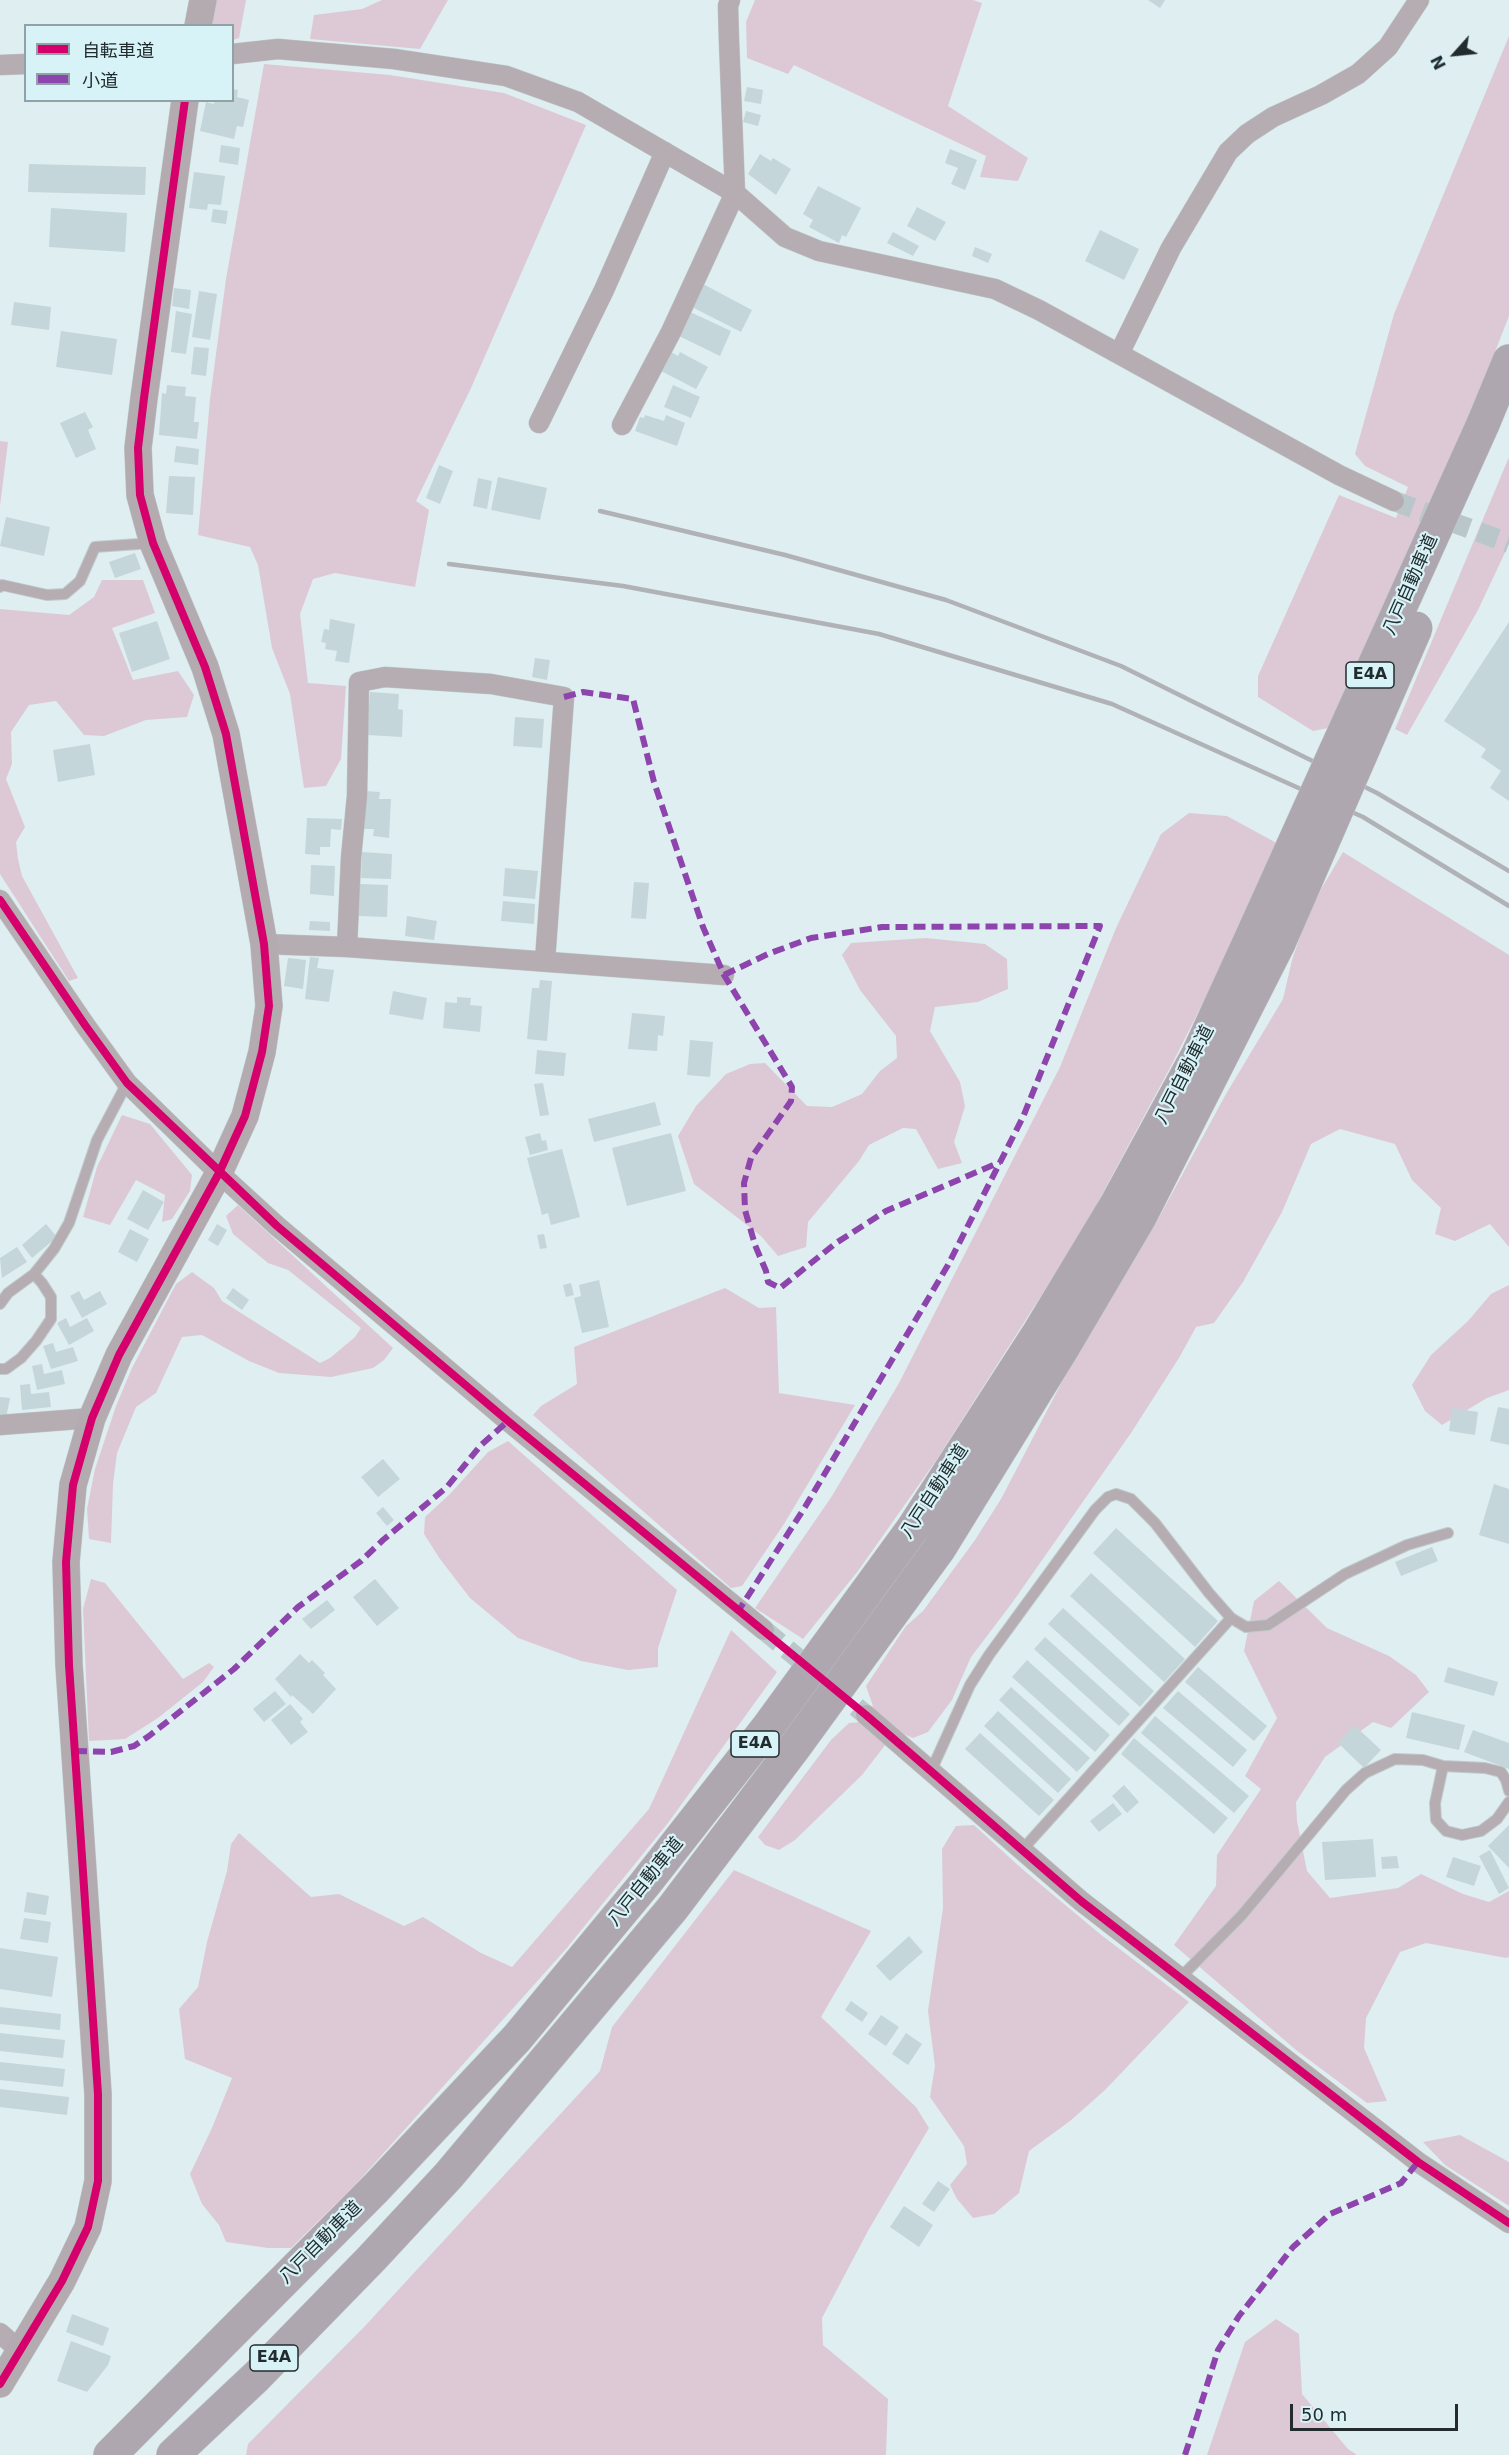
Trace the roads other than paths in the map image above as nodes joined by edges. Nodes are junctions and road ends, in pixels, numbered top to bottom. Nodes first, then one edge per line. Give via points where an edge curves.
1 (202, 0) edge
2 (730, 0) edge
3 (1419, 0) edge
4 (198, 24) edge
5 (234, 54) edge
6 (0, 64) edge
7 (24, 64) edge
8 (185, 102) edge
9 (665, 152) junction
10 (735, 193) junction
11 (1119, 354) junction
12 (1509, 361) edge
13 (539, 423) dead end
14 (1497, 424) edge
15 (622, 425) dead end
16 (1394, 501) tunnel mouth
17 (153, 543) junction
18 (0, 587) edge
19 (0, 900) edge
20 (1268, 935) junction
21 (264, 944) junction
22 (347, 947) junction
23 (545, 961) junction
24 (724, 975) dead end
25 (127, 1083) junction
26 (219, 1173) junction
27 (34, 1274) junction
28 (0, 1304) edge
29 (0, 1369) edge
30 (92, 1418) junction
31 (0, 1425) edge
32 (1448, 1533) dead end
33 (1232, 1618) junction
34 (764, 1630) tunnel mouth
35 (866, 1715) tunnel mouth
36 (1443, 1766) junction
37 (931, 1771) junction
38 (1509, 1791) edge
39 (1509, 1803) edge
40 (1022, 1850) junction
41 (1181, 1977) junction
42 (1509, 2223) edge
43 (9, 2342) edge
44 (0, 2384) edge
45 (110, 2455) edge
46 (173, 2455) edge

1 - 4 street
2 - 10 street
3 - 11 street via 1388,47 1358,74 1273,117 1228,152 1171,249
5 - 9 street via 278,49 394,59 506,76 579,102
6 - 7 street
8 - 17 street via 138,448 140,495
9 - 10 street
9 - 13 street
10 - 11 street via 785,237 819,251 995,289
10 - 15 street via 671,332
11 - 16 street
12 - 14 highway, 八戸自動車道 / E4A
14 - 20 highway, 八戸自動車道 / E4A, bridge
17 - 18 lane via 95,547 81,581 65,594
17 - 21 street via 205,667 226,735
19 - 25 street
20 - 45 highway, 八戸自動車道 / E4A via 1038,1334 913,1528 768,1727 517,2038 375,2189
20 - 46 highway, 八戸自動車道 / E4A via 1140,1216 939,1548 672,1909 449,2175 264,2368
21 - 22 street
21 - 26 street via 269,1006 262,1052 244,1116
22 - 23 street
22 - 23 street via 357,795 359,682 386,677 491,684 564,697
23 - 24 street
25 - 26 street
25 - 27 lane via 97,1140 69,1223
26 - 30 street via 119,1355
26 - 34 street via 508,1421
27 - 28 lane
27 - 29 lane via 51,1297 51,1319 21,1358 6,1370
30 - 31 street
30 - 43 street via 73,1485 66,1562 69,1665 98,2094 98,2181 88,2228 62,2281
32 - 33 lane via 1407,1545 1345,1574 1268,1625 1246,1627
33 - 37 lane via 1131,1499 1116,1494 1108,1497 989,1655 970,1685
33 - 40 lane
35 - 37 street
36 - 38 lane via 1500,1772
36 - 39 lane via 1435,1803 1436,1820 1446,1831 1462,1835 1481,1831
36 - 41 lane via 1423,1760 1395,1760 1365,1773 1346,1790 1242,1915
37 - 40 street
40 - 41 street via 1081,1901
41 - 42 street via 1418,2162
43 - 44 street

